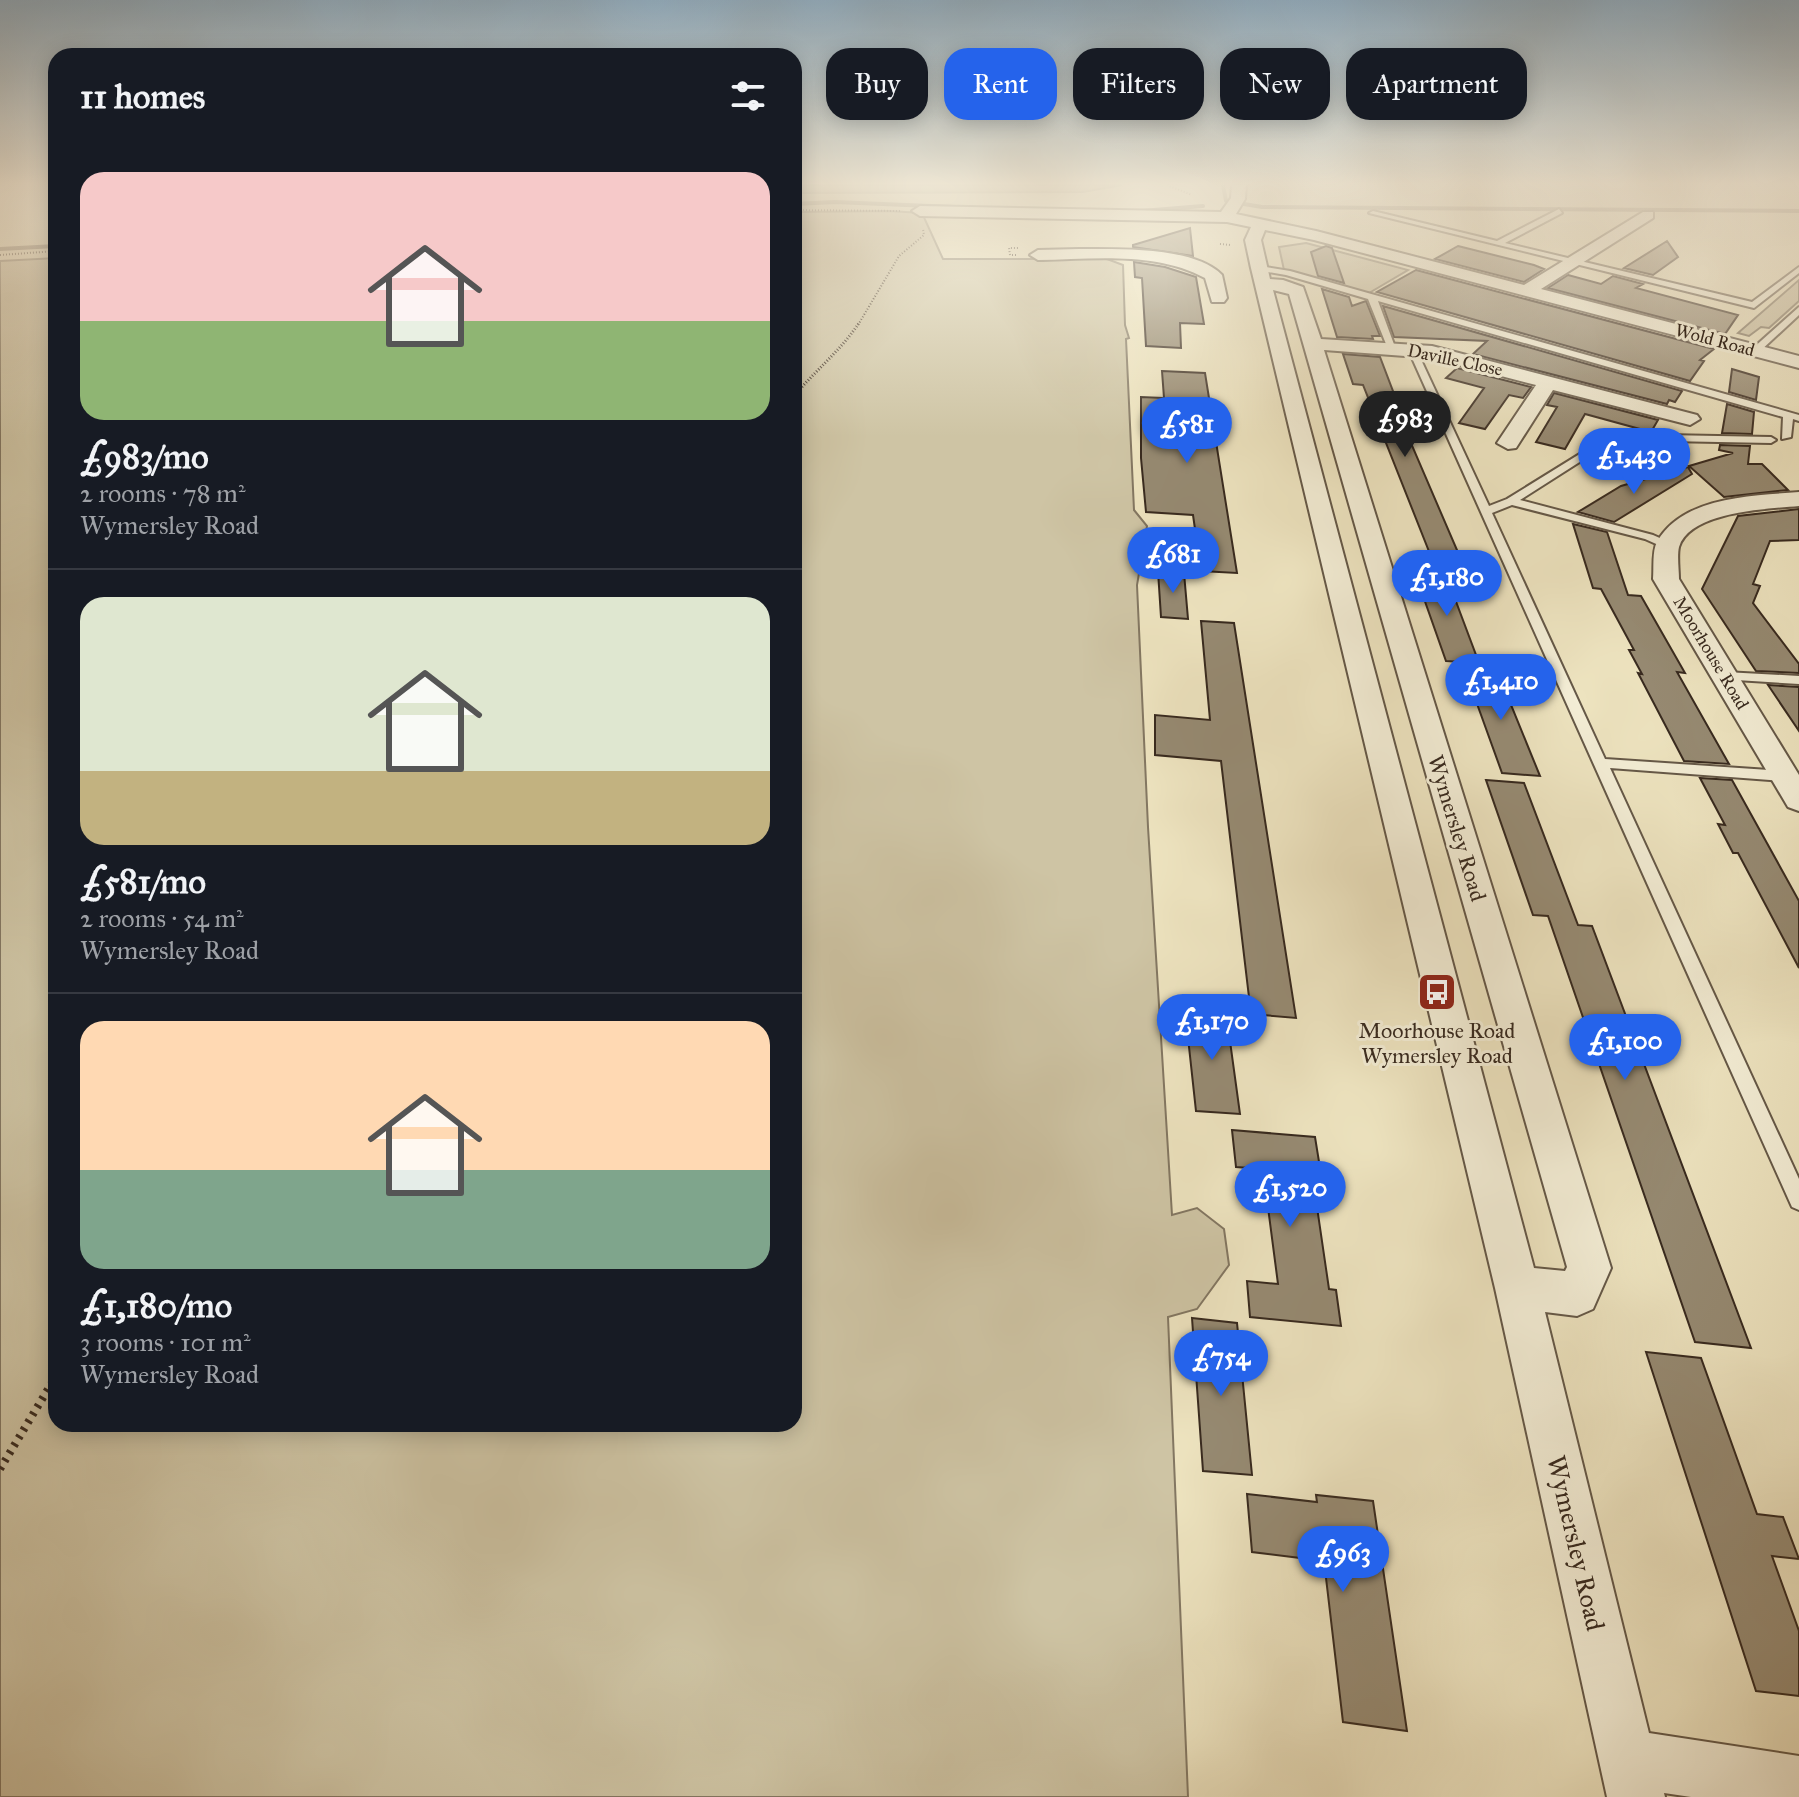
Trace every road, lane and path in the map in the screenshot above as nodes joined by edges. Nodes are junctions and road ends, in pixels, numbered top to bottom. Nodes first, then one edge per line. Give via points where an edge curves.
1 (892, 269) edge
2 (1200, 269) edge
3 (1259, 269) edge
4 (1452, 269) edge
5 (1563, 269) edge
6 (1603, 269) edge
7 (1799, 269) edge
8 (1262, 281) junction
9 (1527, 291) junction
10 (1372, 297) junction
11 (1799, 310) edge
12 (1313, 344) junction
13 (1402, 348) junction
14 (1755, 351) junction
15 (1799, 362) edge
16 (1548, 382) junction
17 (802, 387) edge
18 (1793, 417) edge
19 (1691, 418) dead end
20 (1786, 437) dead end
21 (1771, 440) dead end
22 (1509, 443) dead end
23 (1799, 499) edge
24 (1511, 501) junction
25 (1485, 512) junction
26 (1667, 545) junction
27 (1725, 676) junction
28 (1799, 680) edge
29 (1599, 763) junction
30 (1786, 765) edge
31 (1799, 800) edge
32 (1799, 1201) edge
33 (1517, 1288) junction
34 (48, 1389) edge
35 (0, 1469) edge
36 (1631, 1778) edge
37 (1799, 1785) edge

1 - 17 path via 847,341
2 - 8 street via 1213,275 1218,294
3 - 8 street, Wymersley Road
4 - 9 street, Wold Road
5 - 9 street
6 - 7 lane via 1754,305
8 - 10 lane
8 - 12 street, Wymersley Road via 1297,291
8 - 33 street, Wymersley Road
9 - 14 street, Wold Road
10 - 13 lane
10 - 18 lane
11 - 14 lane
12 - 13 street, Daville Close
12 - 33 street, Wymersley Road via 1589,1268 1577,1294
13 - 16 street, Daville Close
13 - 25 lane
14 - 15 street, Wold Road
16 - 19 street, Daville Close
16 - 22 street
18 - 20 lane
21 - 24 lane via 1612,437
23 - 26 street via 1716,511 1687,522
24 - 25 lane
24 - 26 lane
25 - 29 lane
26 - 27 street, Moorhouse Road via 1666,579
27 - 28 lane
27 - 30 street, Moorhouse Road
29 - 30 lane
29 - 32 lane
30 - 31 street, Moorhouse Road
33 - 36 street, Wymersley Road
34 - 35 path
36 - 37 street

